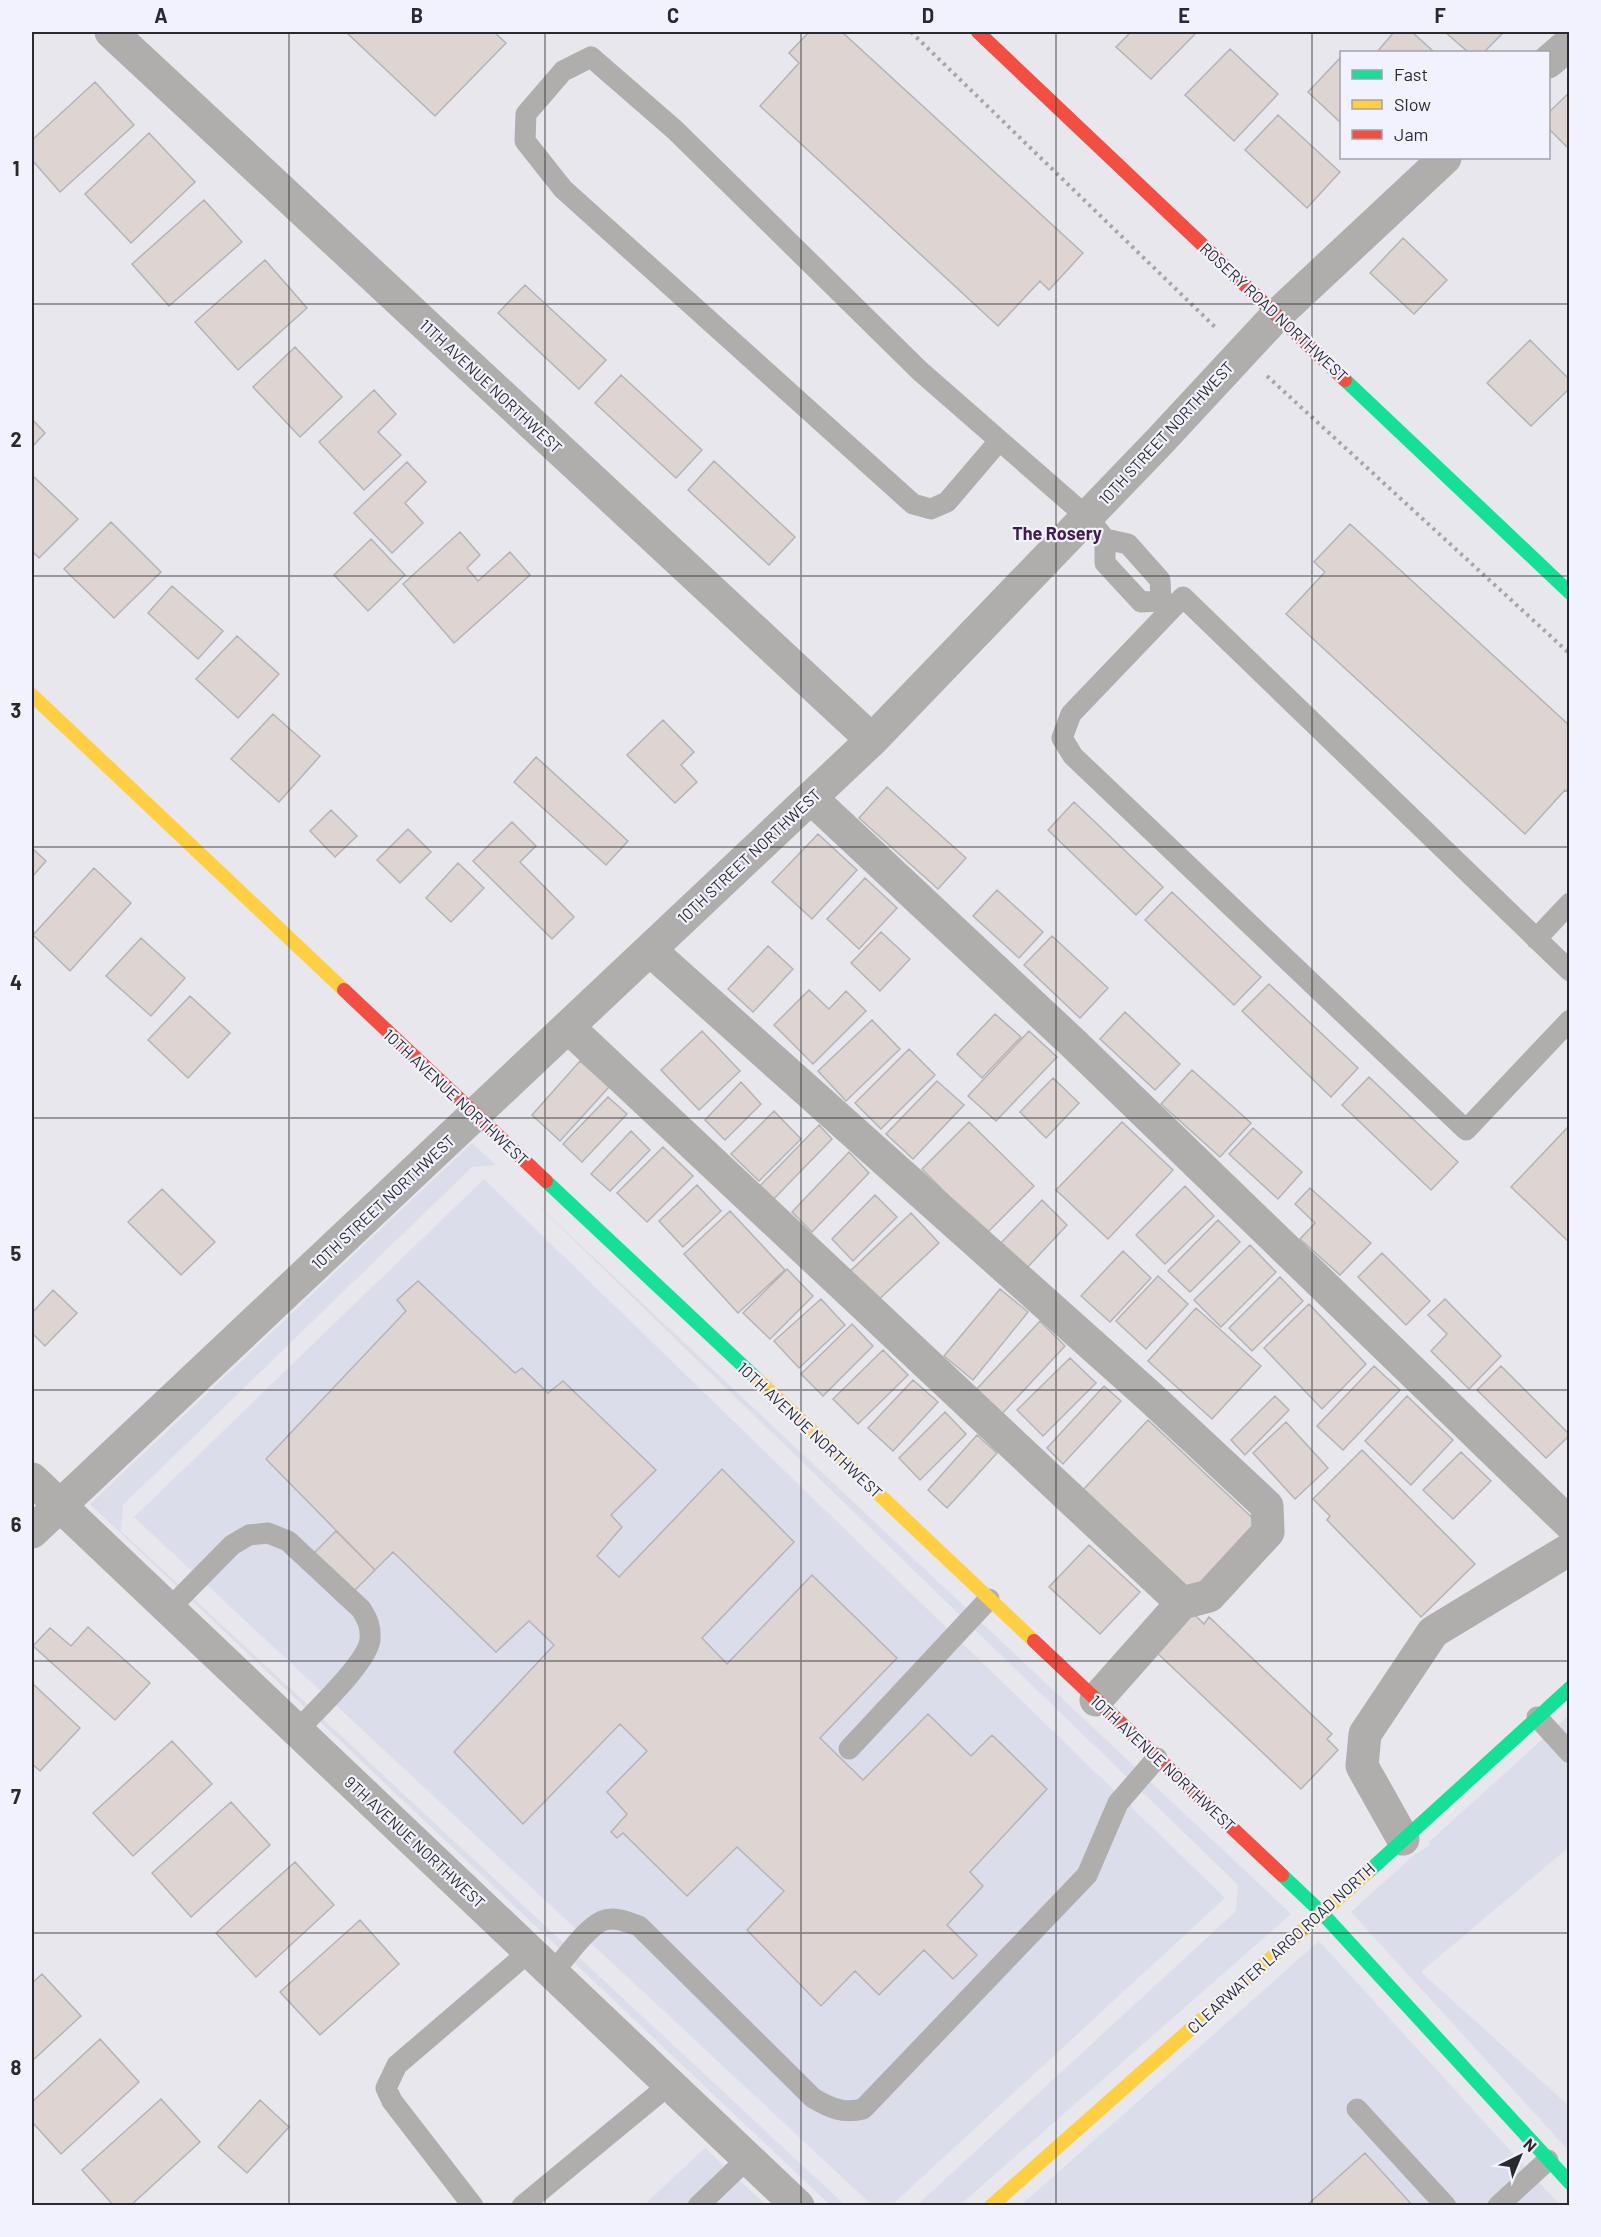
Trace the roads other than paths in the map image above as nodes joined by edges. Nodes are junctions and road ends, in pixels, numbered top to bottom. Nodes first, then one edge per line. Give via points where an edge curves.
1 (111, 32) edge
2 (978, 32) edge
3 (1569, 43) edge
4 (1550, 60) edge
5 (1444, 159) edge
6 (1277, 315) junction
7 (999, 441) junction
8 (1096, 528) junction
9 (1569, 593) edge
10 (1166, 606) junction
11 (32, 695) edge
12 (872, 740) junction
13 (811, 798) junction
14 (1569, 903) edge
15 (1536, 939) junction
16 (650, 950) junction
17 (1569, 971) edge
18 (1569, 1020) edge
19 (568, 1027) junction
20 (474, 1115) junction
21 (32, 1479) edge
22 (60, 1506) junction
23 (1569, 1524) edge
24 (32, 1532) edge
25 (1569, 1549) edge
26 (989, 1599) junction
27 (1182, 1603) junction
28 (169, 1609) junction
29 (1569, 1688) edge
30 (1096, 1700) junction
31 (1537, 1717) junction
32 (297, 1731) junction
33 (849, 1749) dead end
34 (1569, 1753) edge
35 (1157, 1758) junction
36 (1403, 1839) junction
37 (1322, 1913) junction
38 (541, 1962) junction
39 (670, 2084) junction
40 (1357, 2109) dead end
41 (748, 2158) junction
42 (1548, 2160) junction
43 (1569, 2183) edge
44 (473, 2205) edge
45 (522, 2205) edge
46 (698, 2205) edge
47 (798, 2205) edge
48 (991, 2205) edge
49 (1446, 2205) edge
50 (1498, 2205) edge

1 - 12 street, 11TH AVENUE NORTHWEST
2 - 6 street, ROSERY ROAD NORTHWEST
3 - 4 street
5 - 6 street, 10TH STREET NORTHWEST
6 - 8 street, 10TH STREET NORTHWEST
6 - 9 street, ROSERY ROAD NORTHWEST
7 - 7 lane via 920,371 675,130 591,57 563,71 526,114 525,141 563,189 913,504 931,509 947,502
7 - 8 lane
8 - 10 lane via 1128,544 1160,580
8 - 10 lane via 1105,563 1141,602
8 - 12 street, 10TH STREET NORTHWEST
10 - 15 lane via 1183,597
10 - 18 lane via 1071,714 1062,738 1073,756 1467,1130
11 - 20 street, 10TH AVENUE NORTHWEST
12 - 13 street, 10TH STREET NORTHWEST
13 - 16 street, 10TH STREET NORTHWEST
13 - 23 street via 1074,1044
14 - 15 lane
15 - 17 lane
16 - 19 street, 10TH STREET NORTHWEST
16 - 27 street via 1267,1506 1268,1532 1209,1596
19 - 20 street, 10TH STREET NORTHWEST
19 - 27 street
20 - 22 street, 10TH STREET NORTHWEST
20 - 26 street, 10TH AVENUE NORTHWEST
21 - 22 street, 9TH AVENUE NORTHWEST
22 - 24 street, 10TH STREET NORTHWEST
22 - 28 street, 9TH AVENUE NORTHWEST
25 - 36 street via 1433,1632 1365,1734 1362,1766
26 - 30 street, 10TH AVENUE NORTHWEST
26 - 33 lane
27 - 30 street
28 - 32 street, 9TH AVENUE NORTHWEST
28 - 32 lane via 232,1545 249,1535 268,1533 288,1541 361,1609 370,1623 370,1641 363,1658
29 - 31 street, CLEARWATER LARGO ROAD NORTH
30 - 35 street, 10TH AVENUE NORTHWEST
31 - 34 lane
31 - 36 street, CLEARWATER LARGO ROAD NORTH
32 - 38 street, 9TH AVENUE NORTHWEST
35 - 37 street, 10TH AVENUE NORTHWEST
35 - 38 lane via 1118,1803 1087,1875 863,2109 832,2109 813,2098 639,1926 604,1920
36 - 37 street, CLEARWATER LARGO ROAD NORTH
37 - 42 street, 10TH AVENUE NORTHWEST
37 - 48 street, CLEARWATER LARGO ROAD NORTH
38 - 39 street, 9TH AVENUE NORTHWEST
38 - 44 lane via 397,2065 386,2088
39 - 41 street, 9TH AVENUE NORTHWEST
39 - 45 lane
40 - 49 lane
41 - 46 lane
41 - 47 street, 9TH AVENUE NORTHWEST
42 - 43 street, 10TH AVENUE NORTHWEST
42 - 50 lane

